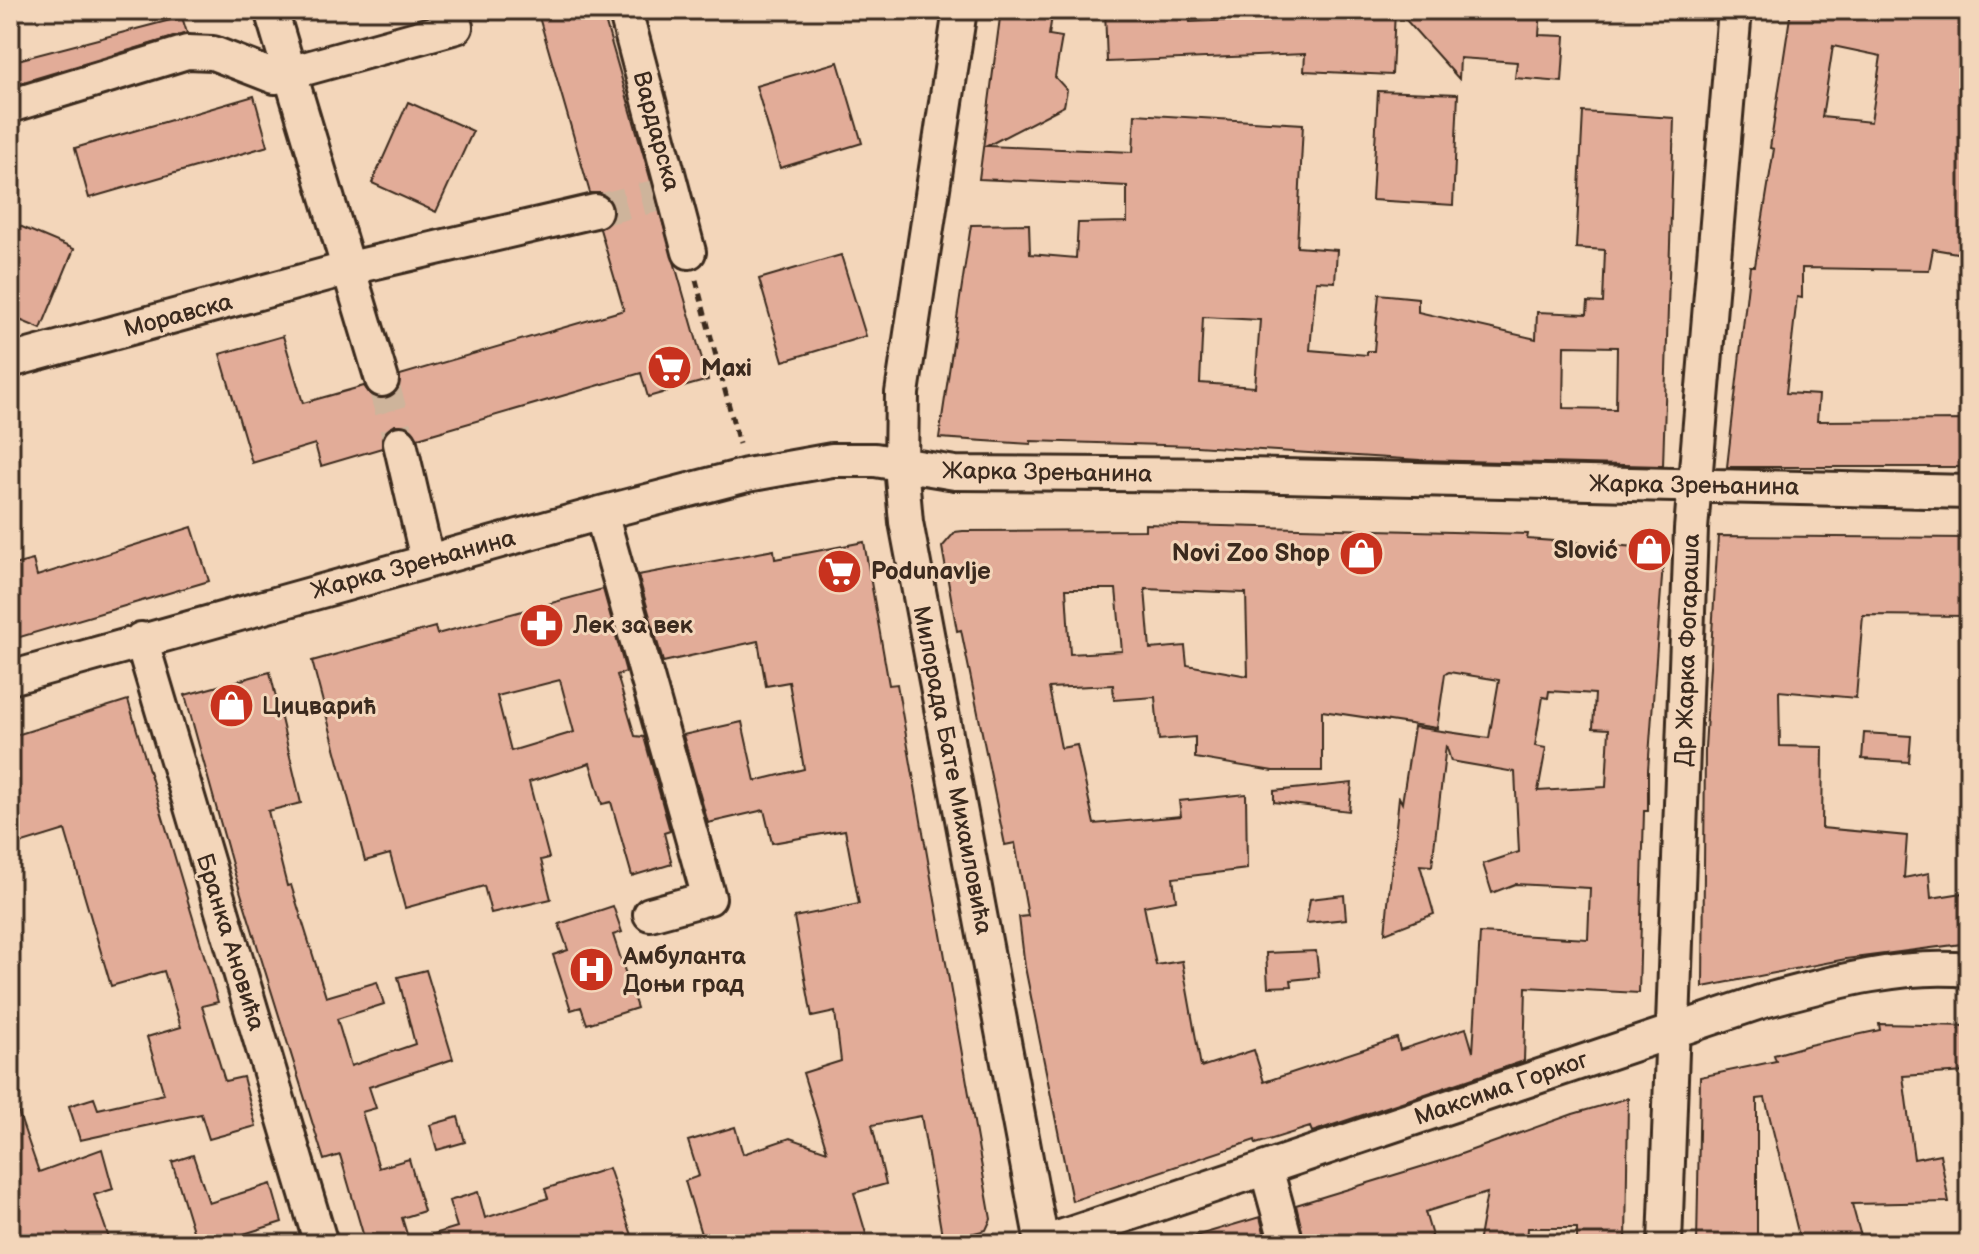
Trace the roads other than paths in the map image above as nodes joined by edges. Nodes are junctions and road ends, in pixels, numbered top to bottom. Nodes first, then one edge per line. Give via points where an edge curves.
1 (271, 10) edge
2 (625, 10) edge
3 (960, 10) edge
4 (1735, 10) edge
5 (456, 27) dead end
6 (289, 74) junction
7 (10, 106) edge
8 (595, 211) tunnel mouth
9 (689, 252) road end
10 (346, 269) junction
11 (10, 361) edge
12 (382, 380) tunnel mouth
13 (400, 443) tunnel mouth
14 (901, 465) junction
15 (1694, 485) junction
16 (1969, 492) edge
17 (601, 513) junction
18 (427, 559) junction
19 (141, 639) junction
20 (10, 678) edge
21 (650, 914) dead end
22 (1969, 970) edge
23 (1673, 1030) junction
24 (1266, 1168) junction
25 (321, 1244) edge
26 (1041, 1244) edge
27 (1287, 1244) edge
28 (1665, 1244) edge

1 - 6 street
2 - 9 street, Вардарска via 664,194
3 - 14 street, Милорада Бате Михаиловића via 902,393
4 - 15 street, Др Жарка Фогараша
5 - 6 street
6 - 7 street via 275,77 213,53 187,52
6 - 10 street
8 - 10 street, Моравска
10 - 11 street, Моравска
10 - 12 street
13 - 18 street
14 - 15 street, Жарка Зрењанина via 955,473
14 - 17 street, Жарка Зрењанина via 849,458 815,462
14 - 26 street, Милорада Бате Михаиловића via 906,522
15 - 16 street, Жарка Зрењанина
15 - 23 street, Др Жарка Фогараша
17 - 18 street, Жарка Зрењанина
17 - 21 street via 709,898
18 - 19 street, Жарка Зрењанина
19 - 20 street, Жарка Зрењанина
19 - 25 street, Бранка Ановића
22 - 23 street, Максима Горког via 1912,970 1839,981
23 - 24 street, Максима Горког
23 - 28 street, Др Жарка Фогараша
24 - 26 street, Максима Горког
24 - 27 street

